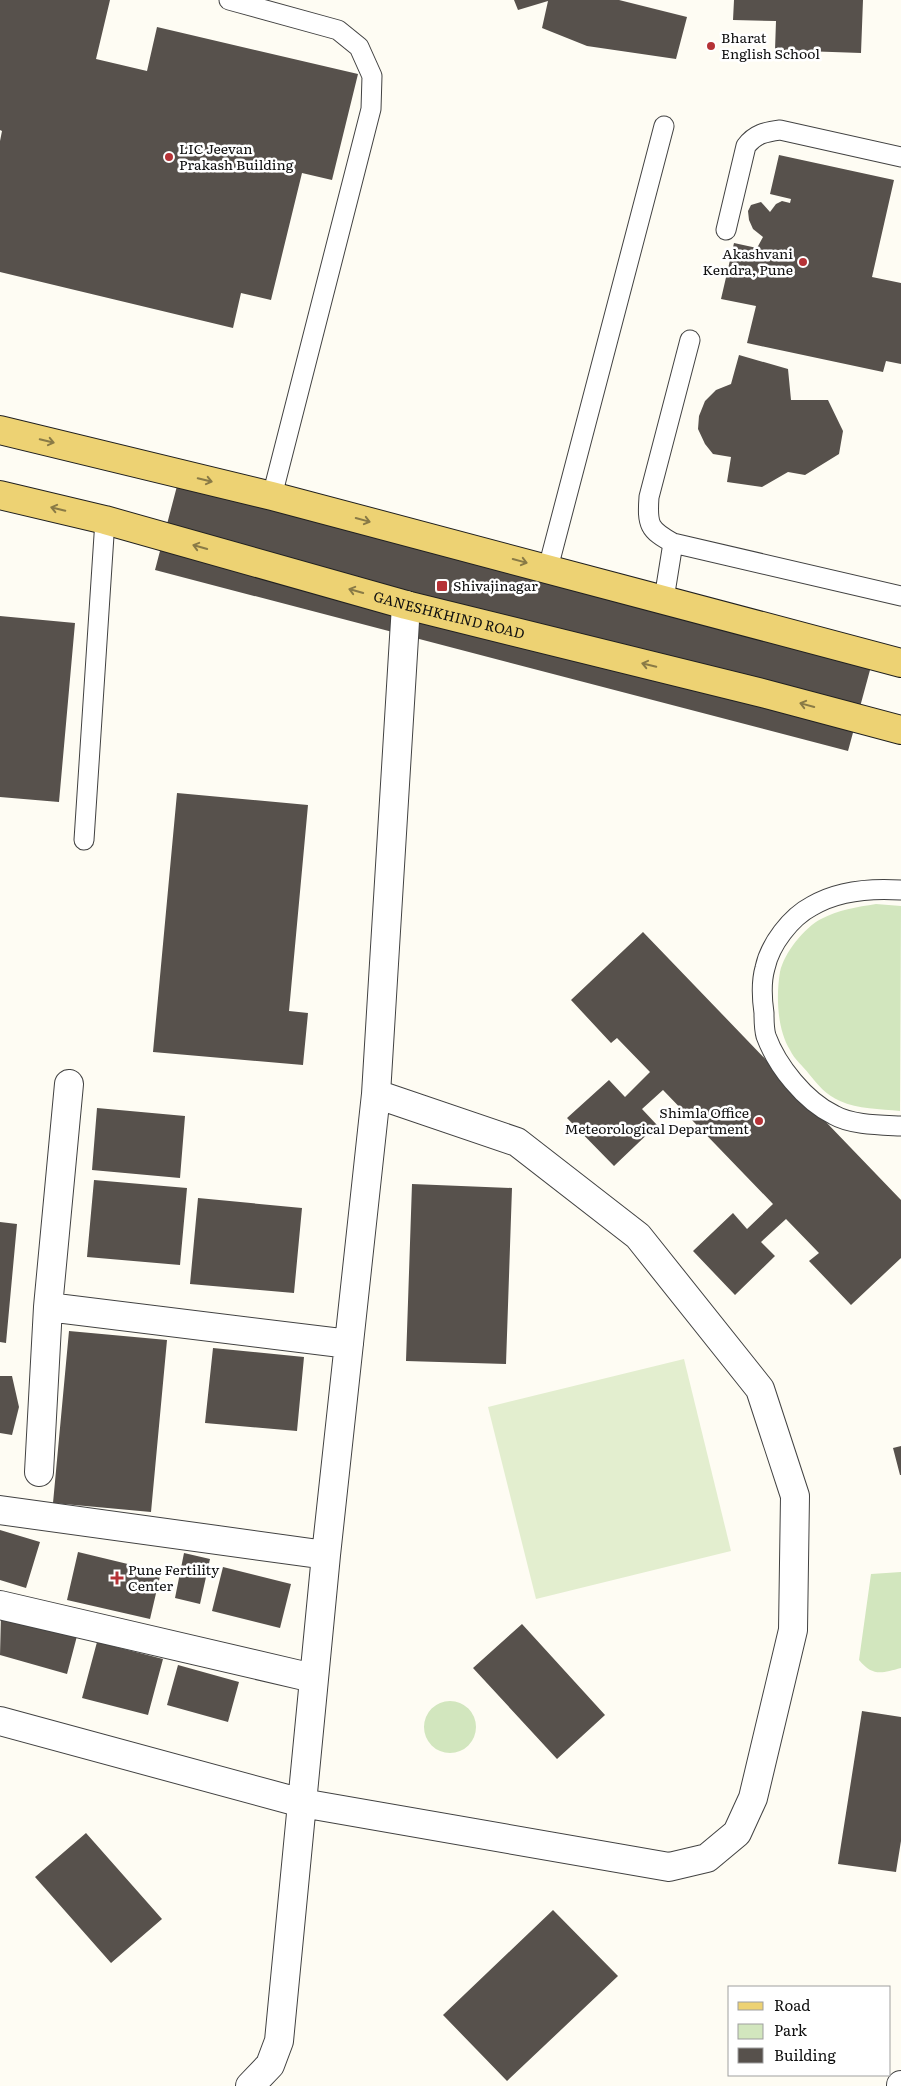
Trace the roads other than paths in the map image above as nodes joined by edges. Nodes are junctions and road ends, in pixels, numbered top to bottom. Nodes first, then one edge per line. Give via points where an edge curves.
1 (229, 0) edge
2 (664, 126) dead end
3 (901, 157) edge
4 (726, 230) dead end
5 (690, 340) dead end
6 (0, 430) edge
7 (0, 495) edge
8 (272, 496) junction
9 (105, 520) junction
10 (673, 544) junction
11 (548, 568) junction
12 (901, 596) edge
13 (664, 599) junction
14 (406, 605) junction
15 (901, 663) edge
16 (901, 730) edge
17 (84, 840) dead end
18 (901, 890) edge
19 (69, 1084) dead end
20 (376, 1094) junction
21 (901, 1126) edge
22 (48, 1307) junction
23 (349, 1344) junction
24 (39, 1472) dead end
25 (0, 1510) edge
26 (326, 1555) junction
27 (0, 1605) edge
28 (313, 1678) junction
29 (0, 1722) edge
30 (302, 1803) junction
31 (250, 2086) edge

1 - 8 lane via 338,30 359,47 372,76 371,110
2 - 11 lane
3 - 4 lane via 780,130 752,137 746,146
5 - 10 lane via 649,504 648,519 657,535
6 -> 8 main road
9 -> 7 main road, GANESHKHIND ROAD
8 -> 11 main road
14 -> 9 main road, GANESHKHIND ROAD
9 - 17 lane
10 - 12 lane
10 - 13 lane
11 - 13 main road
13 - 15 main road
16 -> 14 main road, GANESHKHIND ROAD
14 - 20 street
18 - 21 lane via 874,889 842,894 812,906 790,924 773,948 765,968 762,1001 766,1034 779,1063 805,1094 834,1116 867,1124
19 - 22 street
20 - 23 street
20 - 30 street via 517,1142 638,1236 760,1389 795,1496 793,1630 753,1798 737,1833 707,1858 669,1867
22 - 23 street
22 - 24 street
23 - 26 street
25 - 26 street
26 - 28 street
27 - 28 street
28 - 30 street
29 - 30 street
30 - 31 street via 279,2040 270,2065

